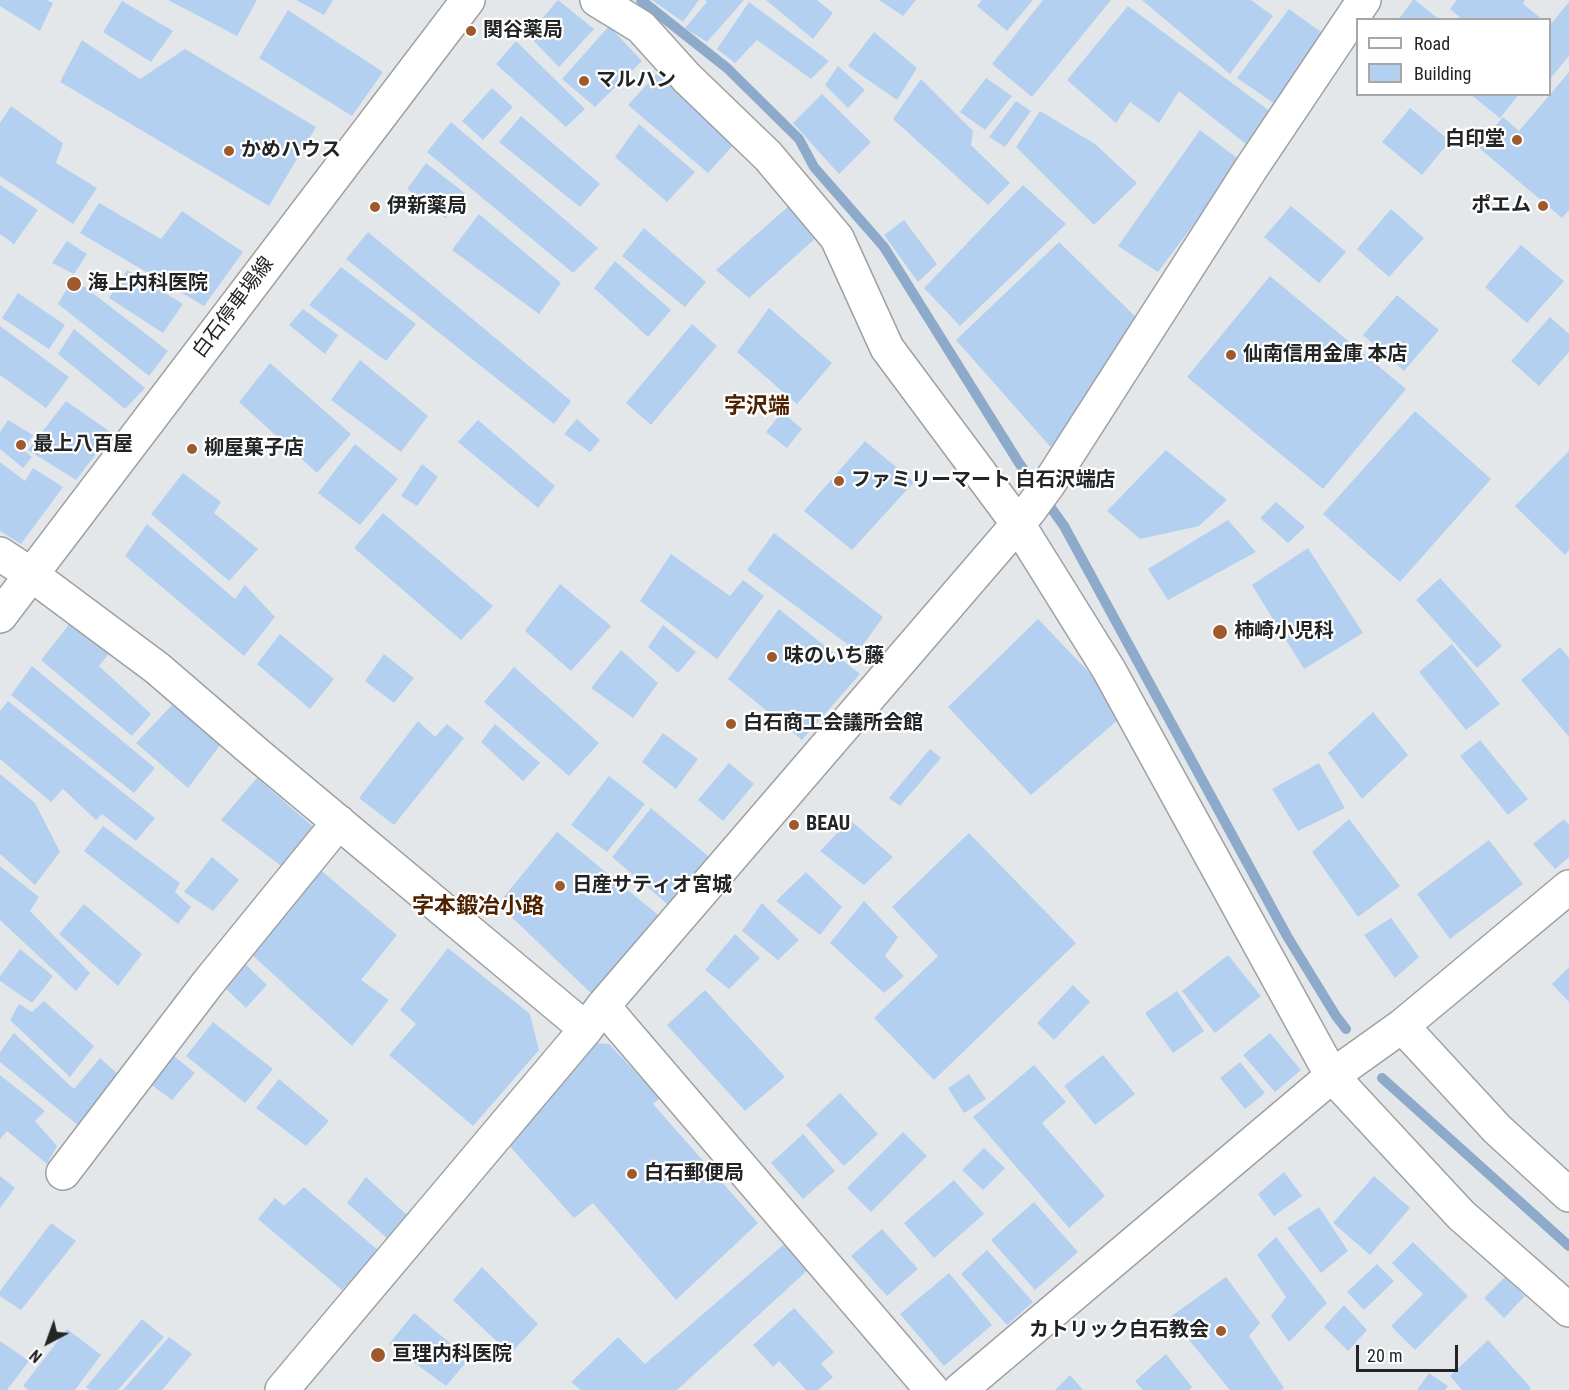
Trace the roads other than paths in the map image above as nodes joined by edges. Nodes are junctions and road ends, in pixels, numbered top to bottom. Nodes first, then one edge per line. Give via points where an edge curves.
1 (468, 0) edge
2 (597, 0) edge
3 (1364, 0) edge
4 (1024, 518) junction
5 (0, 554) edge
6 (32, 575) junction
7 (0, 616) edge
8 (339, 822) junction
9 (1569, 887) edge
10 (595, 1017) junction
11 (1402, 1026) junction
12 (1332, 1076) junction
13 (63, 1173) dead end
14 (1569, 1195) edge
15 (1569, 1310) edge
16 (282, 1390) edge
17 (932, 1390) edge
18 (960, 1390) edge

1 - 6 street, 白石停車場線
2 - 4 street via 642,27 687,78 768,156 837,238 887,348
3 - 4 street
4 - 10 street
4 - 12 street
5 - 6 street
6 - 7 street, 白石停車場線
6 - 8 street via 157,668
8 - 10 street
8 - 13 street via 208,983
9 - 11 street
10 - 16 street
10 - 17 street
11 - 12 street
11 - 14 street via 1497,1129
12 - 15 street via 1461,1215
12 - 18 street

